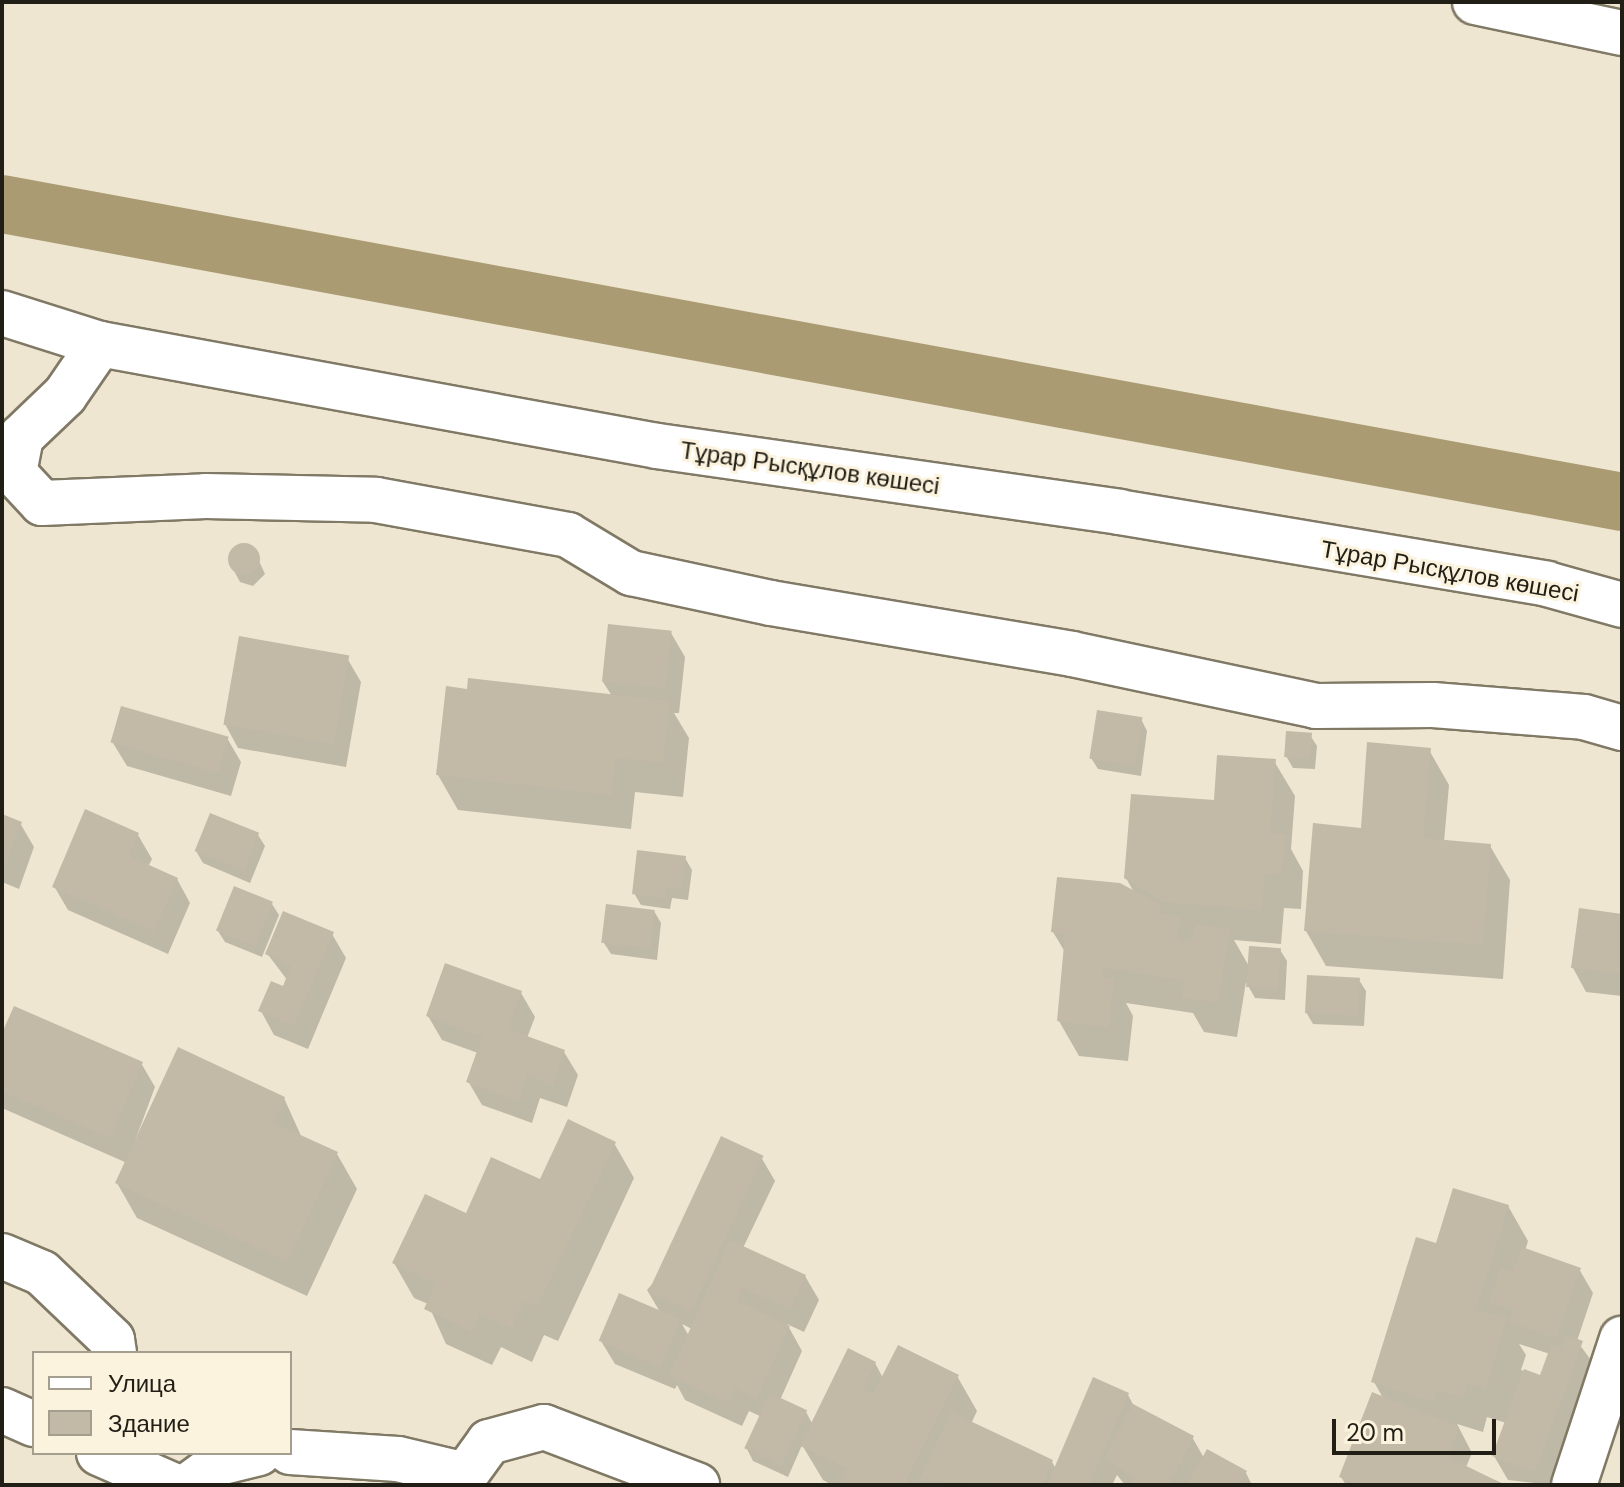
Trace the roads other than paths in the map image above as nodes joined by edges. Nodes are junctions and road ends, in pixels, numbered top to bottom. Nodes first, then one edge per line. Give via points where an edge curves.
1 (1475, 2) edge
2 (1622, 33) edge
3 (2, 313) edge
4 (100, 344) junction
5 (1622, 605) edge
6 (1622, 728) edge
7 (2, 1256) edge
8 (1622, 1339) edge
9 (114, 1351) edge
10 (2, 1410) edge
11 (32, 1423) edge
12 (292, 1452) edge
13 (251, 1455) edge
14 (117, 1457) edge
15 (462, 1480) edge
16 (172, 1485) edge
17 (189, 1485) edge
18 (697, 1485) edge
19 (1574, 1485) edge

1 - 2 street
3 - 4 street, Тұрар Рысқұлов көшесі
4 - 5 street, Тұрар Рысқұлов көшесі via 657,446 1119,512 1547,584
4 - 6 street via 65,395 21,437 14,473 42,503 206,496 376,500 568,535 631,573 1072,654 1316,706 1433,705 1584,717
7 - 9 street via 42,1273 112,1340
8 - 19 street
10 - 11 street
12 - 15 street via 398,1459
13 - 17 street via 219,1463
14 - 16 street
15 - 18 street via 489,1442 544,1427

